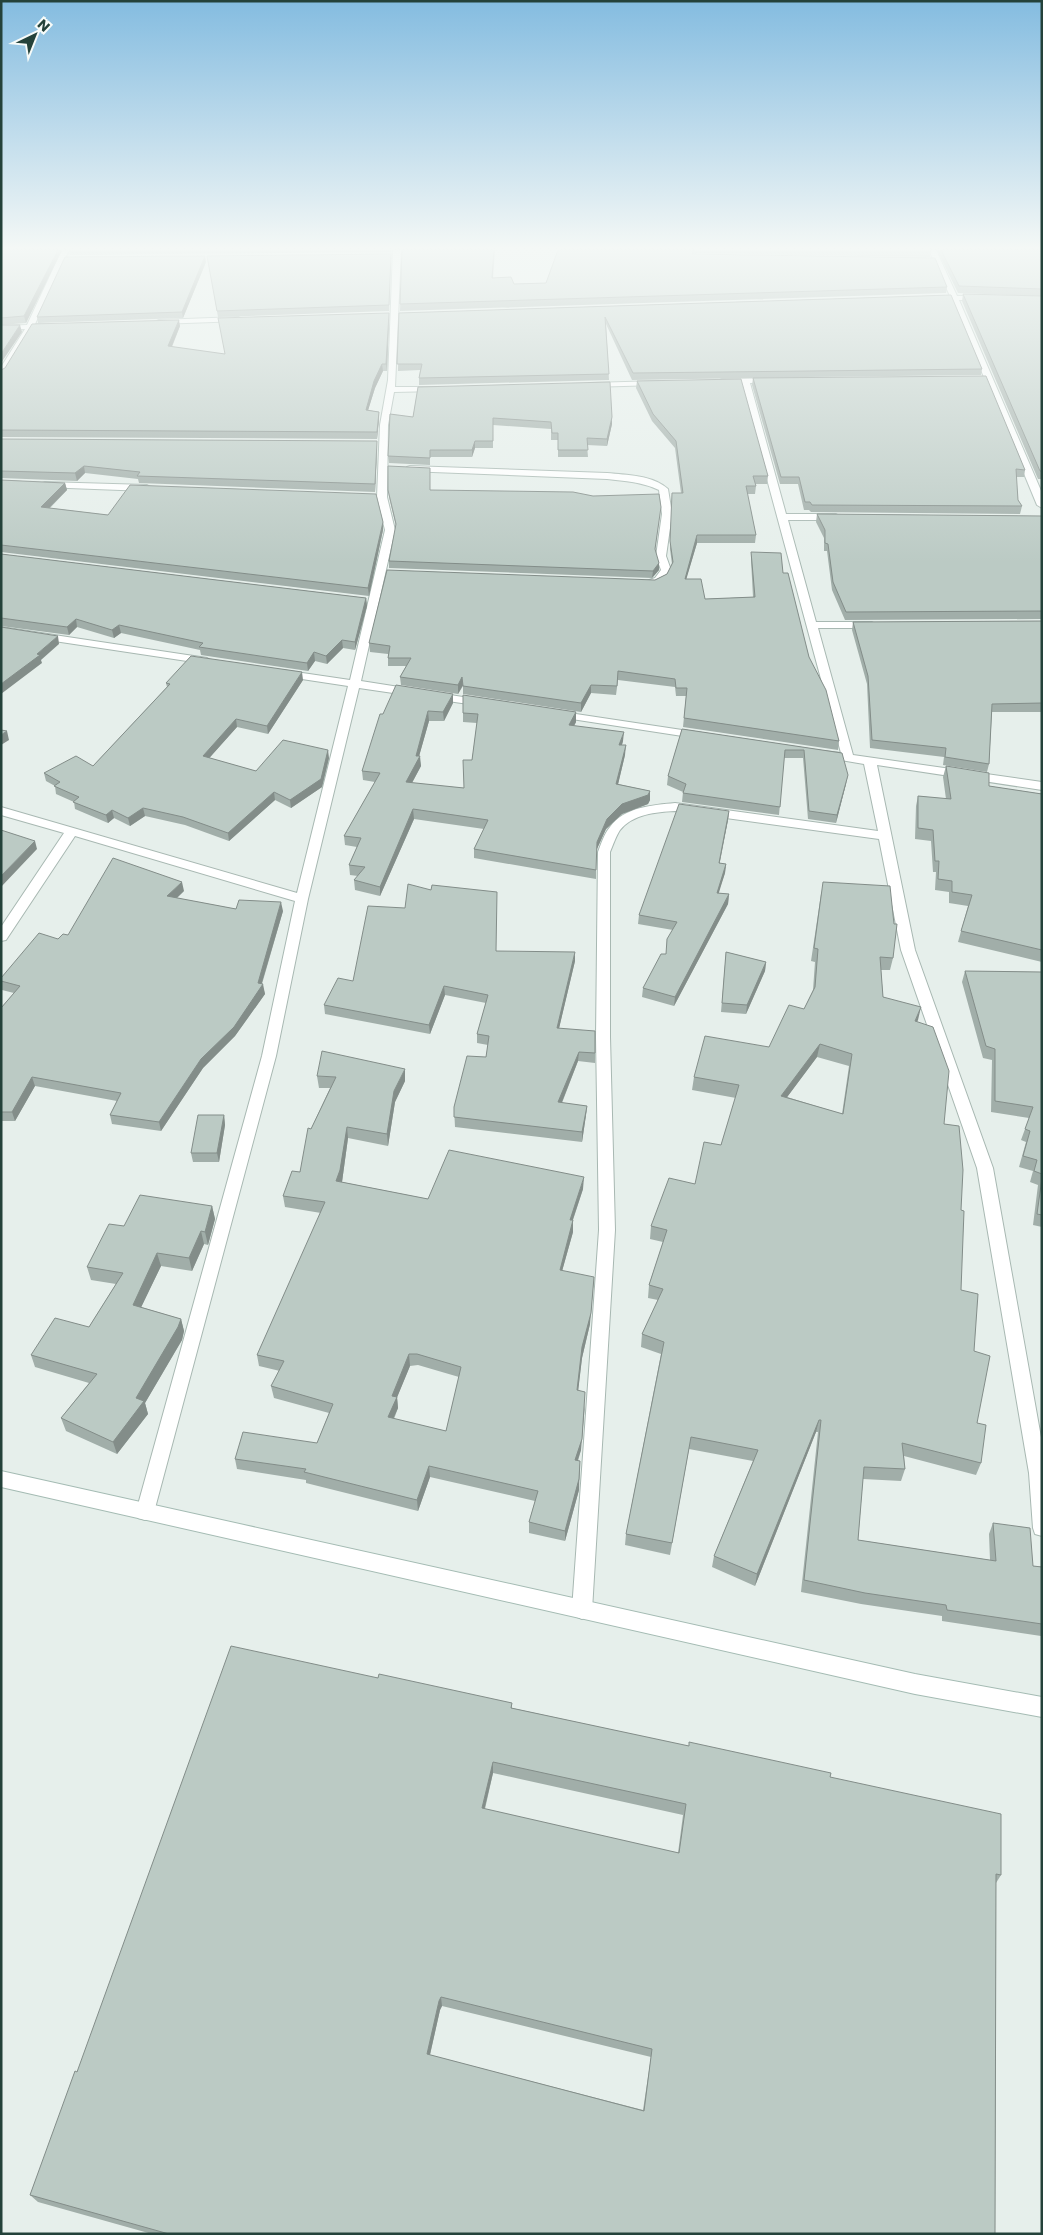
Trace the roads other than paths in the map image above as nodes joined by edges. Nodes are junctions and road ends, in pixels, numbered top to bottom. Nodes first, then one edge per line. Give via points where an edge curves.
1 (13, 354) edge
2 (392, 354) edge
3 (975, 354) edge
4 (1, 374) edge
5 (784, 380) edge
6 (745, 381) junction
7 (716, 382) edge
8 (666, 383) edge
9 (578, 385) edge
10 (449, 388) edge
11 (390, 390) junction
12 (393, 469) junction
13 (30, 484) edge
14 (158, 489) edge
15 (1042, 505) edge
16 (782, 517) junction
17 (842, 518) edge
18 (632, 583) edge
19 (814, 625) junction
20 (883, 625) edge
21 (1, 630) edge
22 (216, 663) edge
23 (275, 672) edge
24 (353, 684) junction
25 (499, 705) edge
26 (547, 713) edge
27 (712, 738) edge
28 (810, 752) edge
29 (848, 758) junction
30 (870, 762) junction
31 (1042, 786) edge
32 (1, 811) edge
33 (72, 831) junction
34 (885, 836) junction
35 (302, 899) junction
36 (1, 938) edge
37 (1, 1479) edge
38 (145, 1512) junction
39 (1042, 1528) edge
40 (582, 1610) junction
41 (1042, 1707) edge

1 - 4 street
2 - 11 street
3 - 15 street
5 - 6 street
6 - 7 street
6 - 16 street
8 - 9 street
10 - 11 street
11 - 12 street via 379,444
12 - 18 street via 607,476 657,486 663,489 667,514 661,556 666,570 654,583
12 - 24 street via 377,497 390,530 387,573 370,602
13 - 14 street
16 - 17 street
16 - 19 street
19 - 20 street
19 - 29 street
21 - 22 street
23 - 24 street
24 - 25 street
24 - 35 street
26 - 27 street
28 - 29 street
29 - 30 street
30 - 31 street
30 - 34 street
32 - 33 street
33 - 35 street
33 - 36 street
34 - 39 street via 908,950 985,1168 1038,1474
34 - 40 street via 675,807 649,809 633,815 615,828 604,852 606,1230
35 - 38 street via 269,1056
37 - 38 street
38 - 40 street
40 - 41 street via 915,1684

